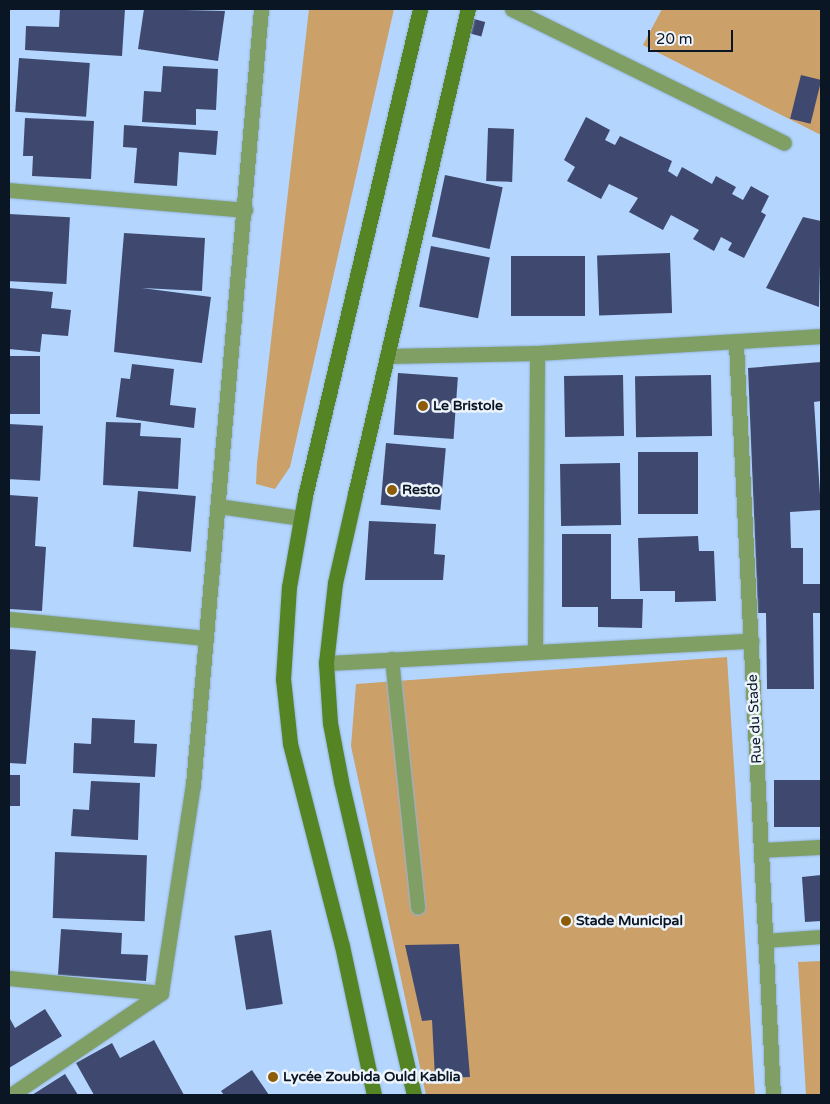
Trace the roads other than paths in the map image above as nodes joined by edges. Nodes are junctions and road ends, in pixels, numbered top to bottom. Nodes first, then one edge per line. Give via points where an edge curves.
1 (261, 9) edge
2 (420, 9) edge
3 (468, 9) edge
4 (512, 9) edge
5 (784, 143) dead end
6 (9, 190) edge
7 (245, 210) junction
8 (821, 336) edge
9 (736, 344) junction
10 (537, 353) junction
11 (387, 356) junction
12 (218, 506) junction
13 (301, 518) junction
14 (9, 619) edge
15 (206, 638) junction
16 (751, 642) junction
17 (535, 650) junction
18 (392, 659) junction
19 (326, 663) junction
20 (821, 847) edge
21 (761, 850) junction
22 (418, 908) dead end
23 (821, 936) edge
24 (766, 941) junction
25 (9, 978) edge
26 (161, 993) junction
27 (11, 1095) edge
28 (374, 1095) edge
29 (414, 1095) edge
30 (773, 1095) edge

1 - 7 street
2 - 13 main road
3 - 11 main road
4 - 5 street
6 - 7 street
7 - 12 street
8 - 9 street
9 - 10 street
9 - 16 street, Rue du Stade
10 - 11 street
10 - 17 street
11 - 19 main road via 336,583
12 - 13 street
12 - 15 street
13 - 28 main road via 289,587 283,680 290,743 342,946
14 - 15 street
15 - 26 street via 193,785
16 - 17 street
16 - 21 street, Rue du Stade
17 - 18 street
18 - 19 street
18 - 22 lane
19 - 29 main road via 330,724 341,780
20 - 21 street
21 - 24 street, Rue du Stade
23 - 24 lane
24 - 30 street, Rue du Stade
25 - 26 street
26 - 27 street

